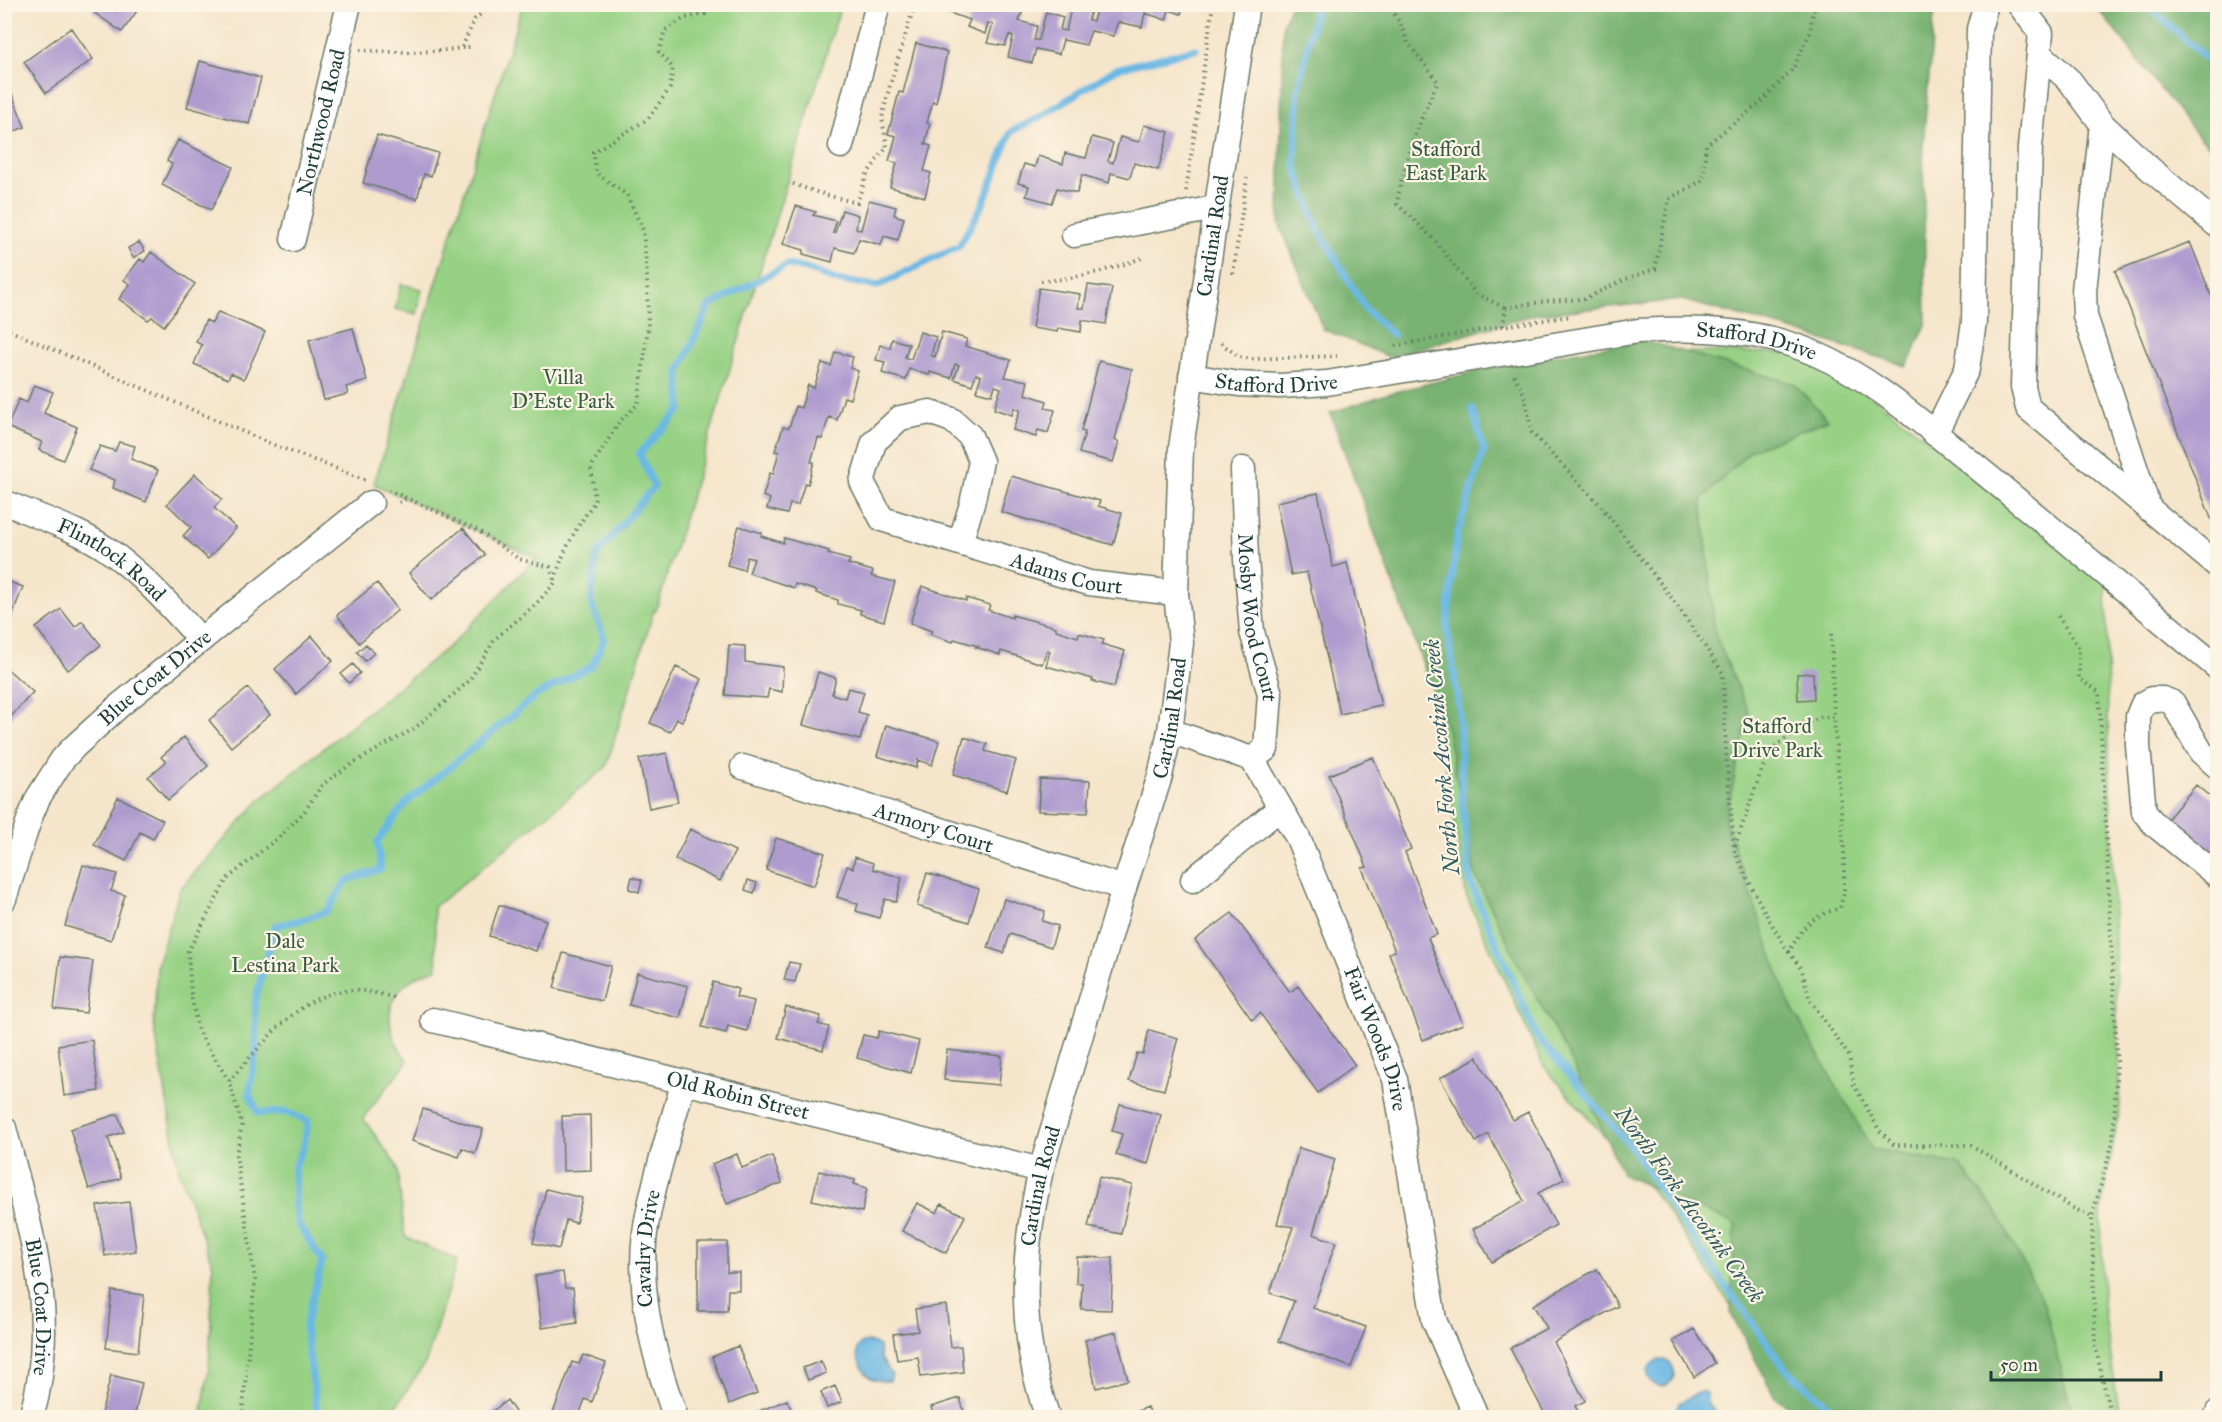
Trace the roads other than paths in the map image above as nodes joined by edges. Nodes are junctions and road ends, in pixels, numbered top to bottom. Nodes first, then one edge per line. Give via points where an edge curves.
1 (349, 4) edge
2 (878, 4) edge
3 (1247, 4) edge
4 (1986, 4) edge
5 (2019, 4) edge
6 (2039, 53) junction
7 (2102, 124) junction
8 (841, 146) dead end
9 (1215, 208) junction
10 (2217, 226) edge
11 (1074, 235) dead end
12 (293, 239) dead end
13 (1191, 376) junction
14 (1935, 434) junction
15 (1243, 469) dead end
16 (376, 491) road end
17 (4, 502) edge
18 (2149, 509) junction
19 (960, 543) junction
20 (2217, 566) edge
21 (1176, 593) junction
22 (201, 640) junction
23 (2217, 668) edge
24 (1170, 731) junction
25 (1252, 759) junction
26 (2217, 766) edge
27 (743, 767) dead end
28 (1280, 807) junction
29 (2217, 876) edge
30 (1193, 880) dead end
31 (1124, 888) junction
32 (4, 899) edge
33 (434, 1020) dead end
34 (684, 1081) junction
35 (4, 1128) edge
36 (9, 1166) edge
37 (1041, 1170) junction
38 (2217, 1412) edge
39 (31, 1418) edge
40 (676, 1418) edge
41 (1048, 1418) edge
42 (1477, 1418) edge
43 (2216, 1418) edge

1 - 12 street, Northwood Road
2 - 8 street
3 - 9 street, Cardinal Road
4 - 14 street via 1979,29 1974,322 1967,369
5 - 6 street via 2041,33
6 - 7 street via 2070,81
6 - 18 street via 2030,147 2023,387 2028,408
7 - 10 street
7 - 18 street via 2084,291 2085,316
9 - 11 street
9 - 13 street, Cardinal Road
13 - 14 street, Stafford Drive via 1239,384 1327,383 1638,331 1725,330 1785,342 1844,367
13 - 21 street, Cardinal Road via 1181,448
14 - 23 street, Stafford Drive
15 - 25 street, Mosby Wood Court via 1252,632 1270,694 1266,749
16 - 22 street, Blue Coat Drive
17 - 22 street, Flintlock Road via 87,538 133,568
18 - 20 street
19 - 19 street, Adams Court via 882,519 862,482 874,442 900,418 930,412 952,420 970,436 981,461
19 - 21 street, Adams Court via 1089,583
21 - 24 street, Cardinal Road via 1181,643
22 - 32 street, Blue Coat Drive via 120,705 62,760 30,817
24 - 25 street
24 - 31 street, Cardinal Road via 1160,776
25 - 28 street, Fair Woods Drive
26 - 29 street via 2202,752 2173,704 2163,699 2144,704 2138,717 2144,812
27 - 31 street, Armory Court
28 - 30 street
28 - 42 street, Fair Woods Drive via 1298,838 1395,1079 1434,1320
31 - 37 street, Cardinal Road
33 - 34 street, Old Robin Street
34 - 37 street, Old Robin Street
34 - 40 street, Cavalry Drive via 648,1211 643,1265 652,1340
35 - 36 street, Blue Coat Drive
36 - 39 street, Blue Coat Drive via 32,1229 44,1301 41,1376
37 - 41 street, Cardinal Road via 1031,1212 1025,1285 1033,1365
38 - 43 street

